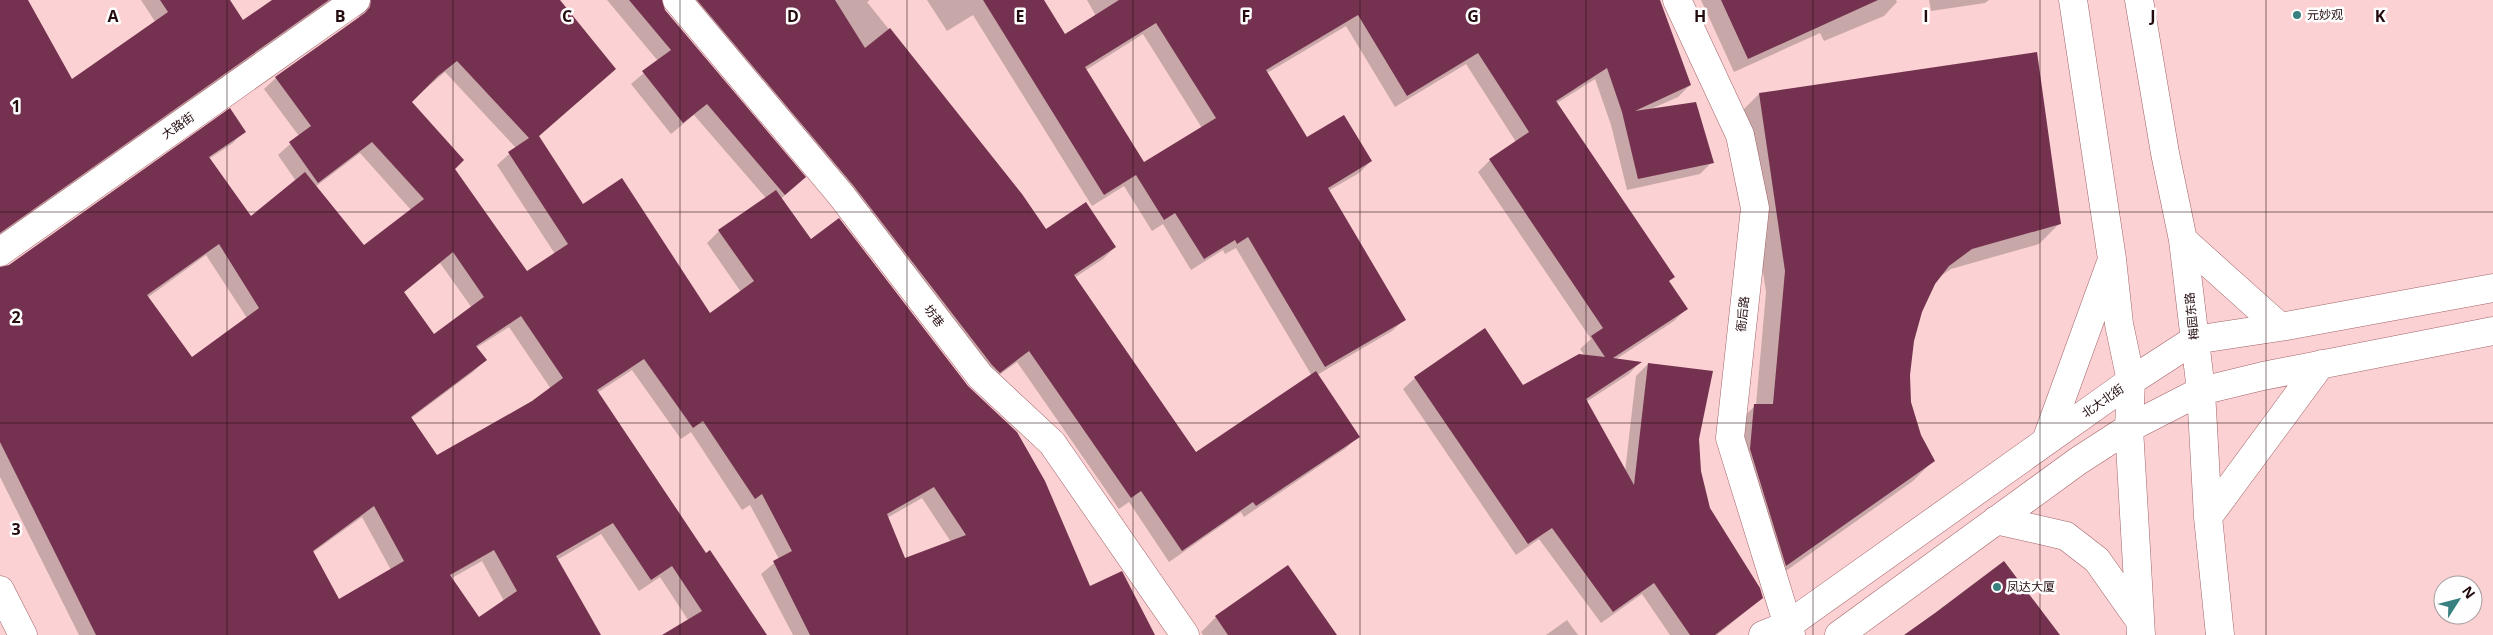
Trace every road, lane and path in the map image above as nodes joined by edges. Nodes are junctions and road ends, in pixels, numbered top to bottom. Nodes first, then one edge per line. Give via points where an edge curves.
1 (356, 0) edge
2 (677, 0) edge
3 (1677, 0) edge
4 (2073, 0) edge
5 (2139, 0) edge
6 (2183, 240) junction
7 (0, 252) edge
8 (2112, 259) junction
9 (2493, 288) edge
10 (2280, 328) junction
11 (2493, 331) edge
12 (2194, 340) junction
13 (2322, 364) junction
14 (2131, 381) junction
15 (2201, 391) junction
16 (2129, 428) junction
17 (2046, 441) junction
18 (2208, 517) junction
19 (1996, 520) junction
20 (0, 590) edge
21 (2140, 628) edge
22 (1789, 630) edge
23 (23, 635) edge
24 (1185, 635) edge
25 (1763, 635) edge
26 (1839, 635) edge
27 (2220, 635) edge

1 - 7 main road, 大路街
2 - 24 main road, 坊巷 via 841,196 980,376 1052,443
3 - 22 main road, 衙后路 via 1740,135 1755,208 1730,438
4 - 8 main road
5 - 6 main road, 梅园东路
6 - 10 main road
6 - 12 main road, 梅园东路
8 - 14 main road via 2119,324
8 - 17 main road
9 - 10 main road, 北大北街
10 - 12 main road, 北大北街
11 - 13 main road
12 - 14 main road, 北大北街
12 - 15 main road, 梅园东路
13 - 15 main road
13 - 18 main road
14 - 16 main road
14 - 17 main road, 北大北街
15 - 16 main road
15 - 18 main road, 梅园东路
16 - 19 main road
16 - 21 main road
17 - 22 main road, 北大北街
18 - 27 main road, 梅园东路
19 - 21 main road via 2066,536 2097,560
19 - 26 main road
20 - 23 main road
22 - 25 main road, 北大北街

